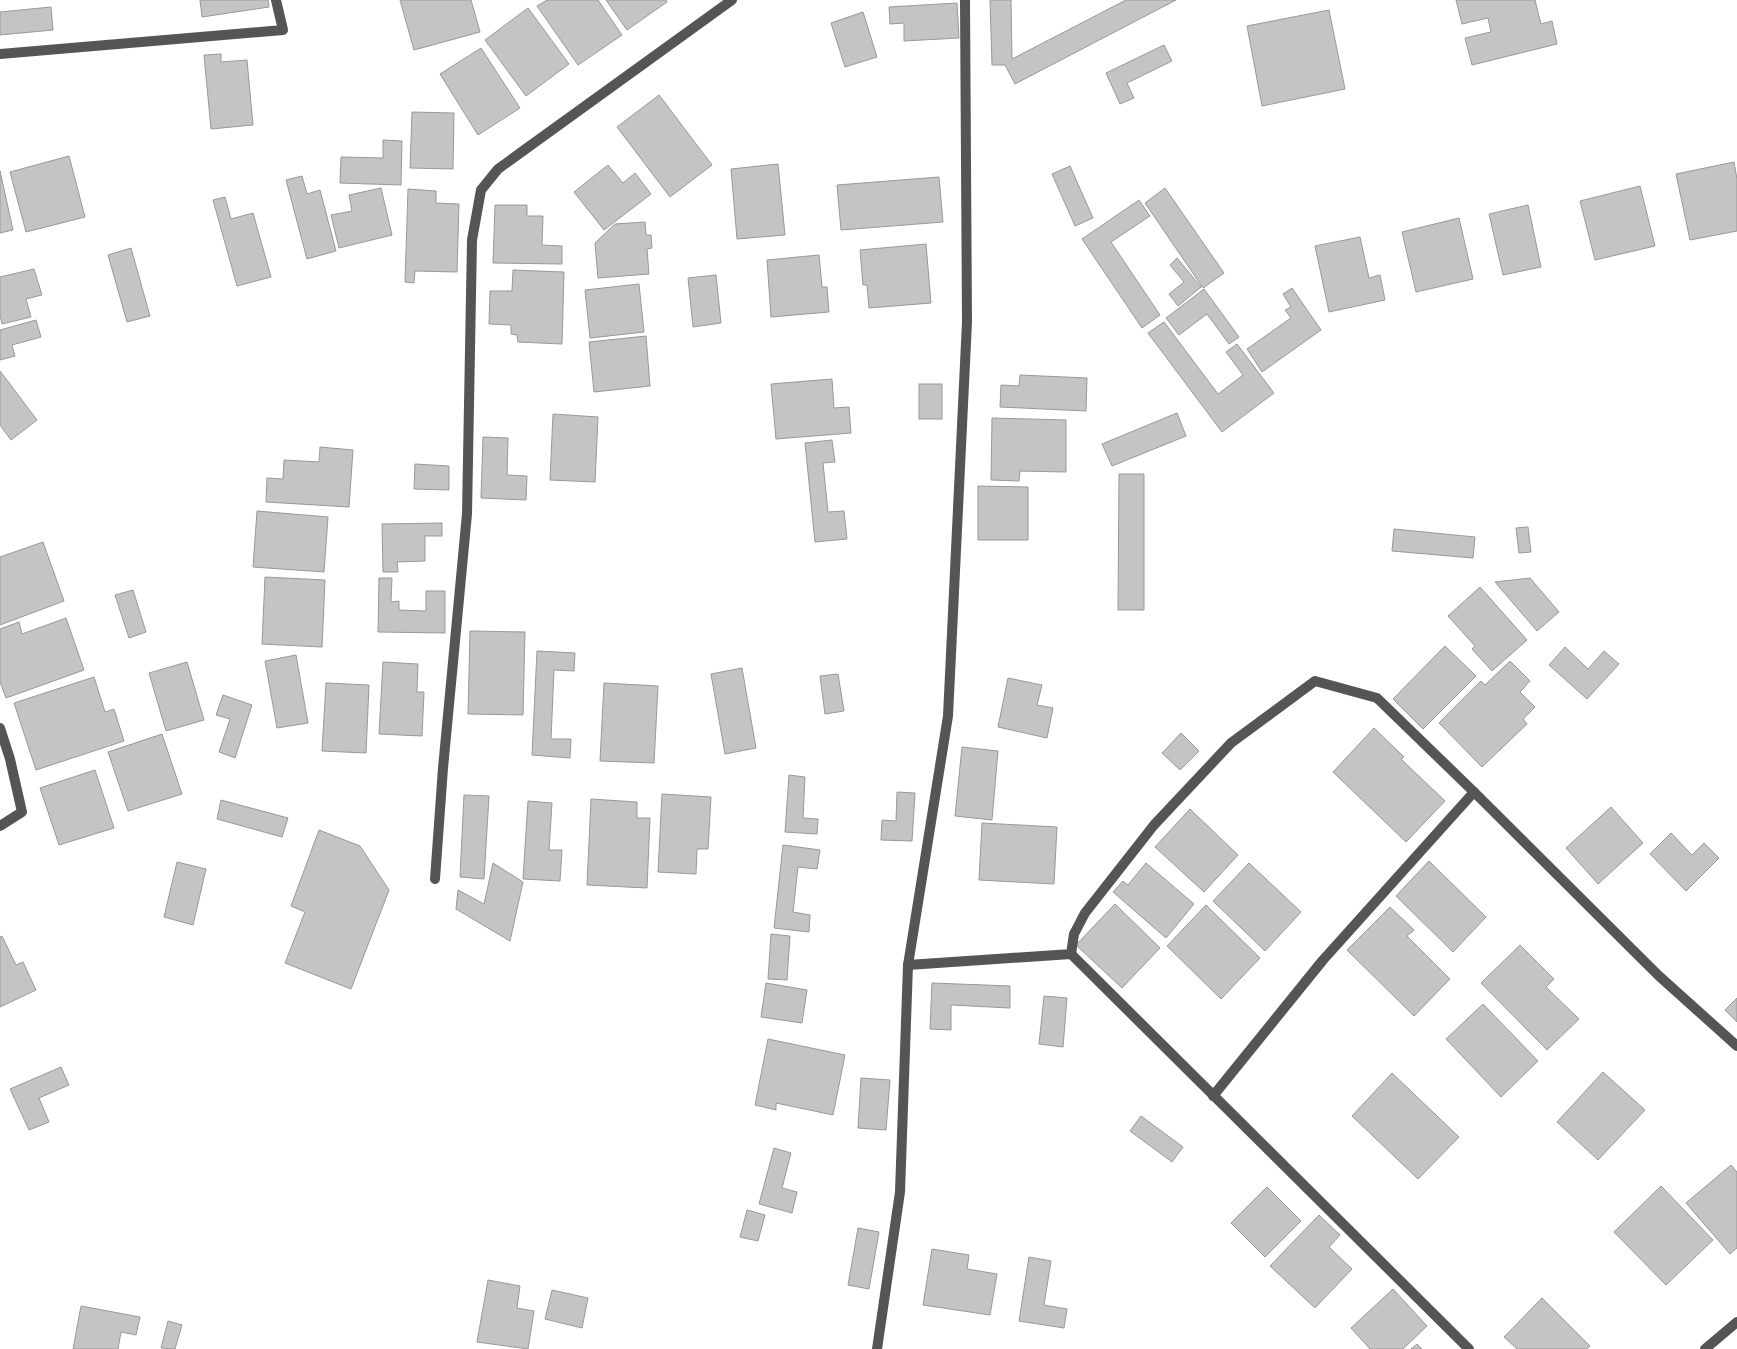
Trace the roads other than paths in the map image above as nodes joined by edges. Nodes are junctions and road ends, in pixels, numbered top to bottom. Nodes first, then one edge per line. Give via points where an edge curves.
1 (276, 0) edge
2 (732, 0) edge
3 (964, 0) edge
4 (0, 54) edge
5 (0, 728) edge
6 (1474, 792) junction
7 (0, 826) edge
8 (435, 879) dead end
9 (1072, 954) junction
10 (908, 965) junction
11 (1737, 1046) edge
12 (1213, 1096) junction
13 (1737, 1322) edge
14 (877, 1349) edge
15 (1469, 1349) edge
16 (1705, 1349) edge

1 - 4 street via 283,30
2 - 8 street via 498,169 481,190 472,240 467,514
3 - 10 street via 967,322 948,716
5 - 7 street via 22,812
6 - 9 street via 1377,698 1315,681 1231,743 1154,825 1084,913 1074,934
6 - 11 street via 1660,976
6 - 12 street via 1323,960
9 - 10 street
9 - 12 street
10 - 14 street via 900,1192
12 - 15 street
13 - 16 street

